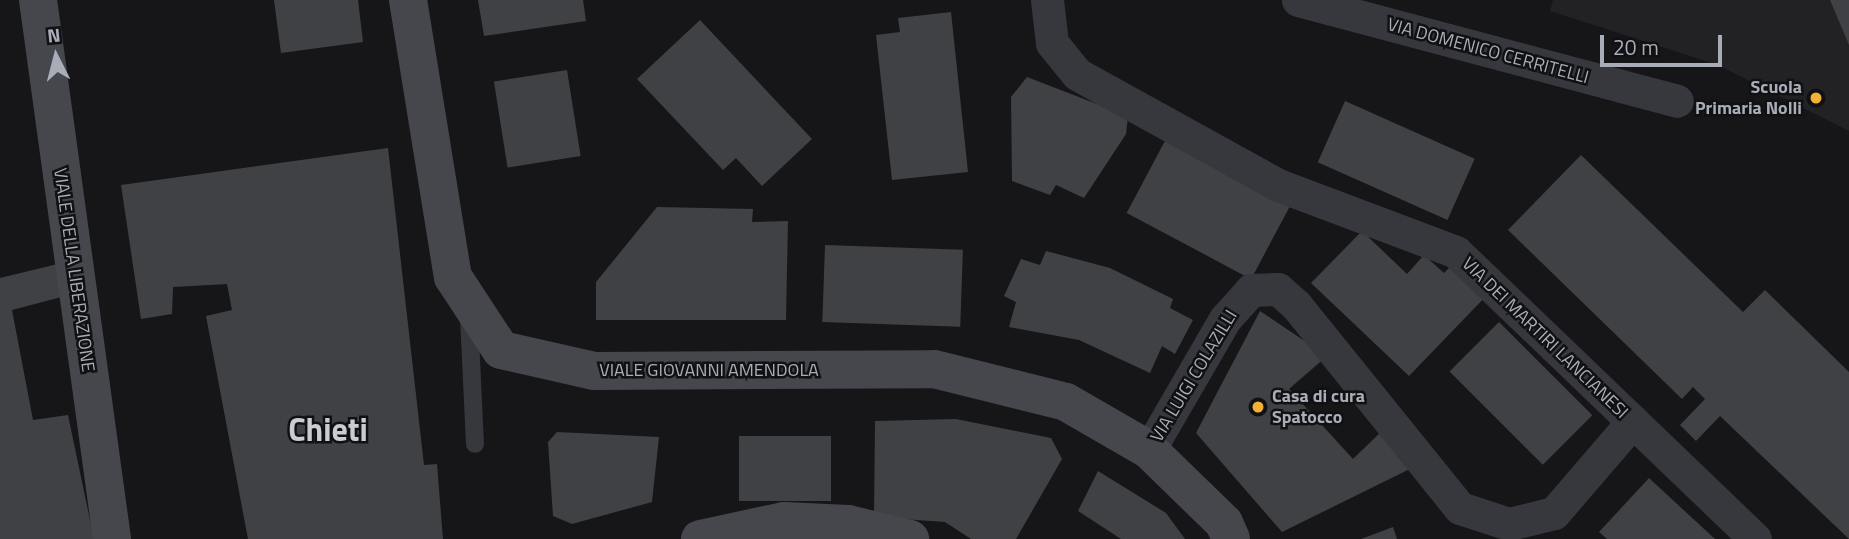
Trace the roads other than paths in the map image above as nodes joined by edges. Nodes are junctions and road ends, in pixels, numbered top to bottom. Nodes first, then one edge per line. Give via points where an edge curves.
1 (38, 0) edge
2 (408, 0) edge
3 (1047, 0) edge
4 (1298, 0) edge
5 (1677, 101) dead end
6 (468, 300) junction
7 (1633, 421) junction
8 (475, 444) dead end
9 (1149, 450) junction
10 (112, 539) edge
11 (700, 539) edge
12 (910, 539) edge
13 (1231, 539) edge
14 (1755, 539) edge

1 - 10 main road, VIALE DELLA LIBERAZIONE
2 - 6 main road, VIALE GIOVANNI AMENDOLA via 453,277
3 - 7 street, VIA DEI MARTIRI LANCIANESI via 1052,43 1077,74 1278,185 1456,252
4 - 5 street, VIA DOMENICO CERRITELLI
6 - 8 lane
6 - 9 main road, VIALE GIOVANNI AMENDOLA via 501,350 594,371 934,369 1066,402
7 - 9 street, VIA LUIGI COLAZILLI via 1553,513 1509,524 1460,508 1296,305 1278,289 1251,290 1225,319
7 - 14 street, VIA DEI MARTIRI LANCIANESI
9 - 13 main road, VIALE GIOVANNI AMENDOLA via 1224,523
11 - 12 main road via 784,521 848,524

